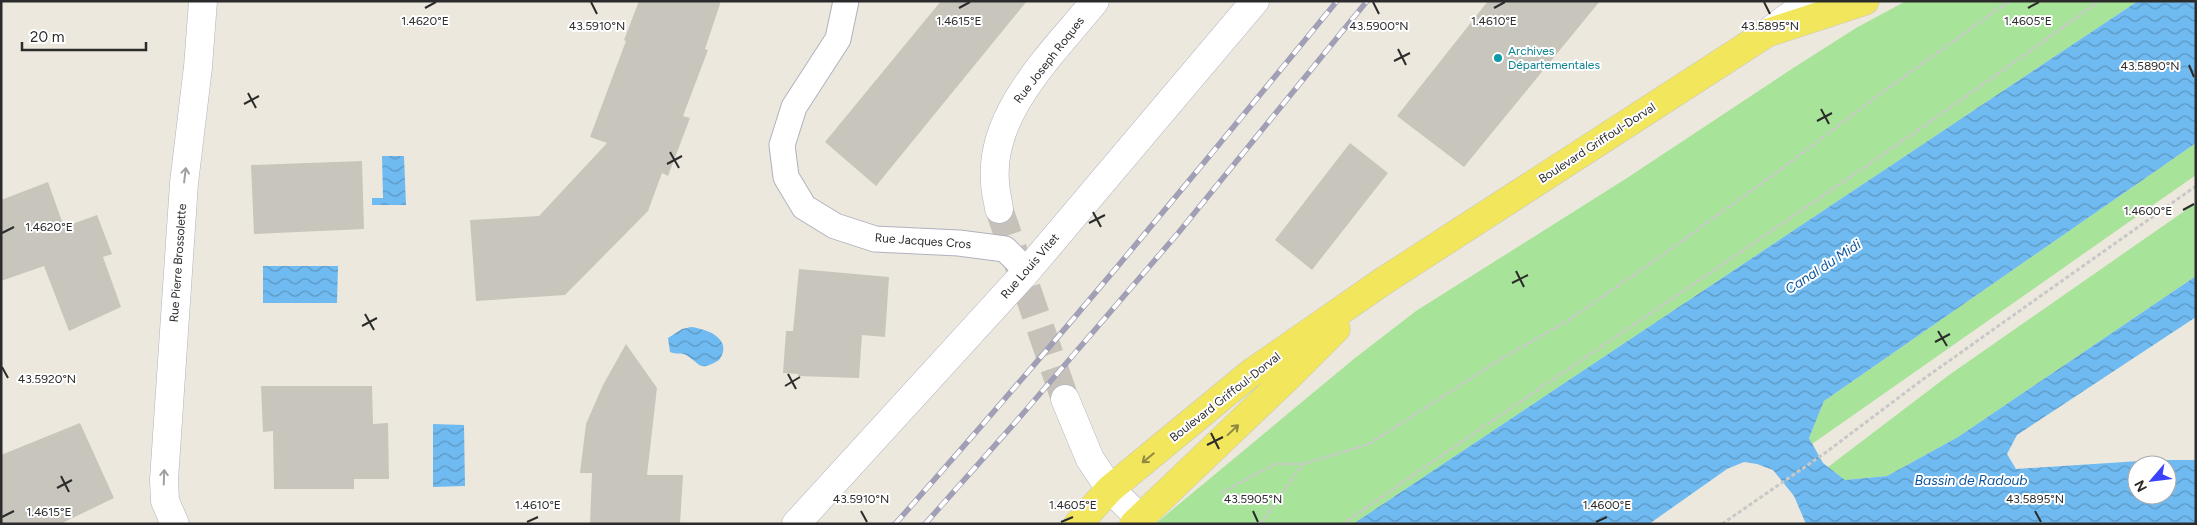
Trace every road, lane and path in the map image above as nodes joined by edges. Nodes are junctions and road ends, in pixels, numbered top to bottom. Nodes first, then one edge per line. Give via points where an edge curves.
1 (203, 1) edge
2 (846, 1) edge
3 (1096, 1) edge
4 (1255, 1) edge
5 (1810, 1) edge
6 (1864, 1) edge
7 (2009, 1) edge
8 (2099, 1) edge
9 (1767, 33) junction
10 (2196, 186) edge
11 (999, 209) tunnel mouth
12 (1027, 271) junction
13 (1382, 282) junction
14 (1065, 399) tunnel mouth
15 (1303, 464) junction
16 (1110, 489) junction
17 (1216, 496) dead end
18 (1137, 521) edge
19 (175, 524) edge
20 (796, 524) edge
21 (1078, 524) edge
22 (1260, 524) edge
23 (1343, 524) edge
24 (1722, 524) edge

19 -> 1 street, Rue Pierre Brossolette via 165,501 164,480 184,182
2 - 12 lane, Rue Jacques Cros via 838,38 794,107 782,145 786,178 804,207 835,226 875,239 959,242 1005,248
3 - 11 street, Rue Joseph Roques via 1026,86 1012,108 1001,133 997,156 994,181
4 - 12 street, Rue Louis Vitet
5 - 9 street, Boulevard Griffoul-Dorval
6 - 9 main road
7 - 15 path via 1676,246 1567,321 1501,359 1369,444
8 - 23 path via 1874,161
9 - 13 main road, Boulevard Griffoul-Dorval
10 - 24 path
12 - 20 street, Rue Louis Vitet
13 -> 16 main road, Boulevard Griffoul-Dorval via 1251,373
18 -> 13 main road, Boulevard Griffoul-Dorval
14 - 16 street via 1090,459
15 - 17 path via 1275,464
15 - 22 path
16 - 18 street
16 - 21 main road, Boulevard Griffoul-Dorval

